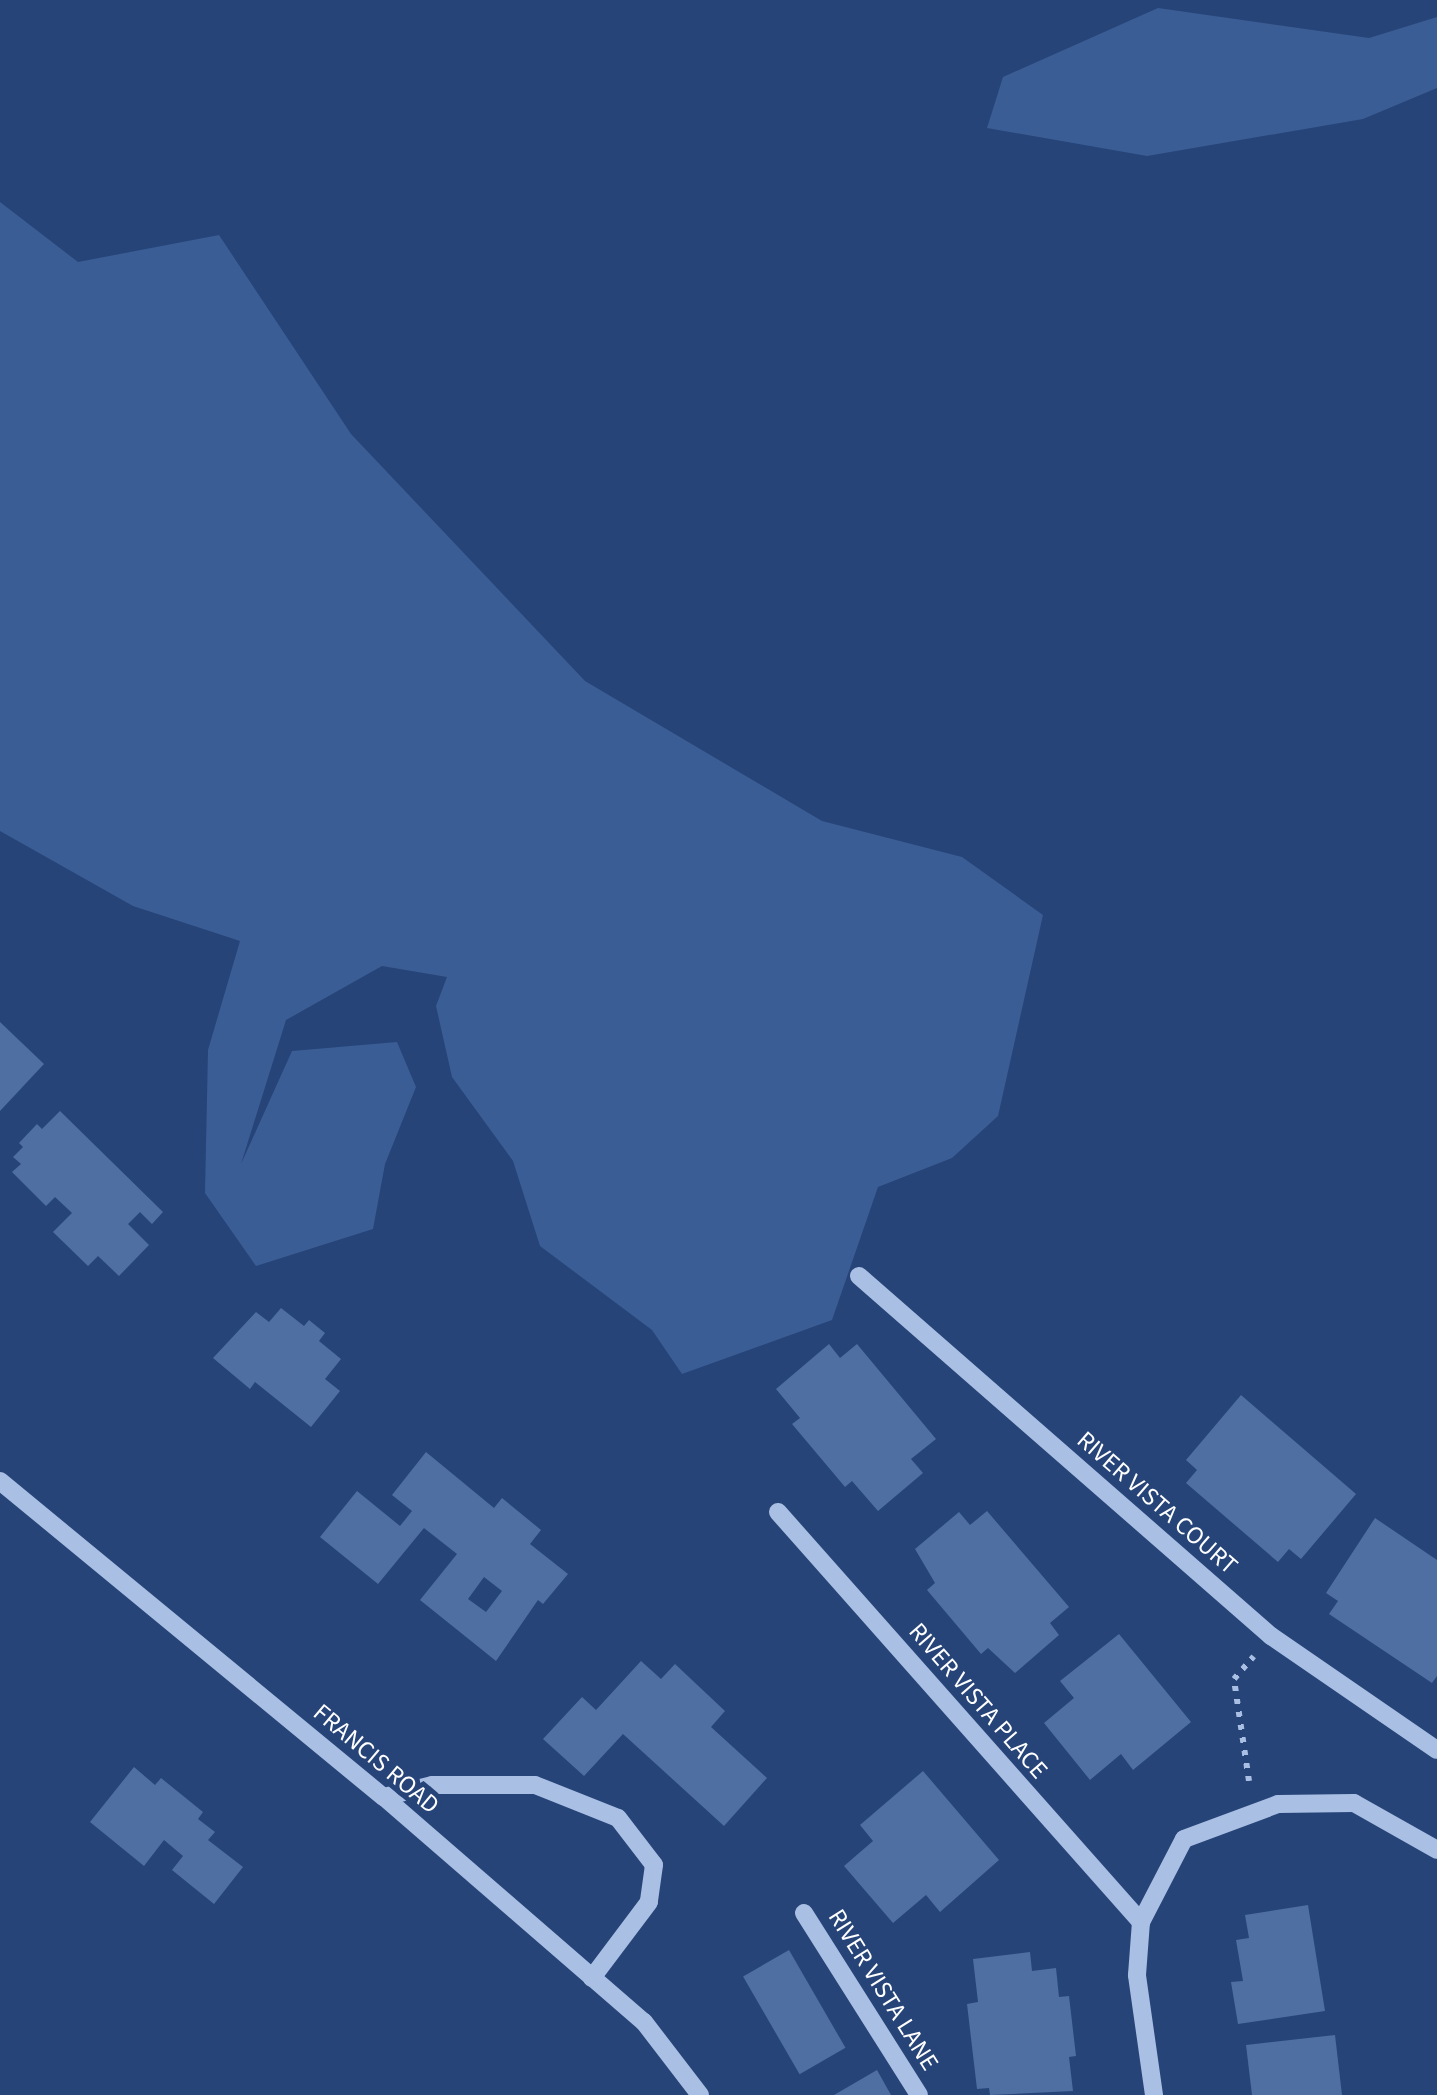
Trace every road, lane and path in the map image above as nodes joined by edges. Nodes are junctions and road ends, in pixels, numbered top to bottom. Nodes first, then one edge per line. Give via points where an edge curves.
1 (859, 1276) dead end
2 (0, 1482) edge
3 (778, 1512) dead end
4 (1271, 1636) junction
5 (1437, 1750) edge
6 (1250, 1781) dead end
7 (384, 1797) junction
8 (1437, 1850) edge
9 (804, 1912) dead end
10 (1142, 1922) junction
11 (592, 1978) junction
12 (700, 2095) edge
13 (919, 2095) edge
14 (1154, 2095) edge

1 - 4 street, RIVER VISTA COURT
2 - 7 street, FRANCIS ROAD
3 - 10 street, RIVER VISTA PLACE
4 - 5 street, RIVER VISTA COURT
4 - 6 path via 1234,1679
7 - 11 street, FRANCIS ROAD
7 - 11 street via 432,1785 535,1785 618,1818 654,1865 649,1902
8 - 10 street via 1354,1802 1278,1804 1184,1839
9 - 13 street, RIVER VISTA LANE
10 - 14 street via 1137,1975
11 - 12 street, FRANCIS ROAD via 644,2022

